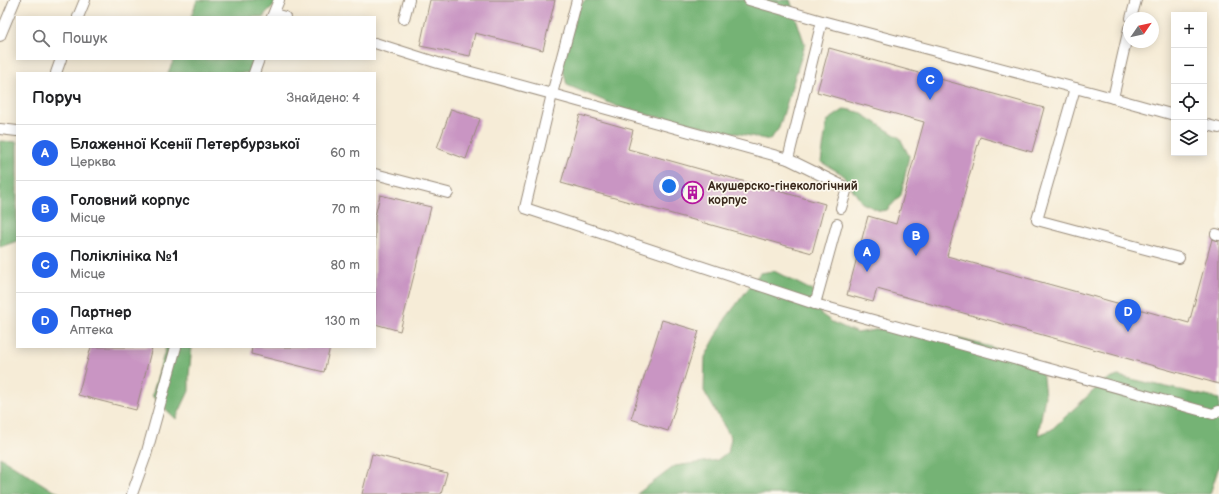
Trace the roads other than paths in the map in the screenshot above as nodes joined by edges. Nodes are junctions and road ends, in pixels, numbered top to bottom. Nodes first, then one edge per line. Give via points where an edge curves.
1 (15, 0) edge
2 (85, 0) edge
3 (279, 0) edge
4 (409, 0) edge
5 (577, 0) edge
6 (749, 0) edge
7 (1136, 0) edge
8 (1133, 12) edge
9 (273, 15) edge
10 (78, 16) edge
11 (404, 19) dead end
12 (822, 20) junction
13 (0, 36) edge
14 (376, 43) edge
15 (1124, 48) edge
16 (61, 60) edge
17 (259, 60) edge
18 (56, 72) edge
19 (254, 72) edge
20 (1075, 88) junction
21 (552, 94) junction
22 (1112, 98) junction
23 (1171, 114) edge
24 (1207, 125) edge
25 (1219, 128) edge
26 (0, 129) edge
27 (16, 131) edge
28 (788, 159) junction
29 (376, 174) edge
30 (448, 193) dead end
31 (841, 208) dead end
32 (837, 224) dead end
33 (1179, 258) dead end
34 (815, 304) junction
35 (176, 348) edge
36 (1219, 411) edge
37 (132, 494) edge

1 - 13 lane
2 - 10 lane
3 - 9 lane
4 - 11 lane
5 - 21 lane
6 - 12 lane
7 - 8 lane
12 - 20 lane
12 - 28 lane
14 - 21 lane
15 - 22 lane
16 - 18 lane
17 - 19 lane
20 - 22 lane
20 - 33 lane via 1037,220
21 - 28 lane
21 - 34 lane via 525,208
22 - 23 lane
24 - 25 lane
26 - 27 lane
28 - 31 lane via 847,188
29 - 30 lane
32 - 34 lane
34 - 36 lane via 1213,414
35 - 37 lane via 146,455

